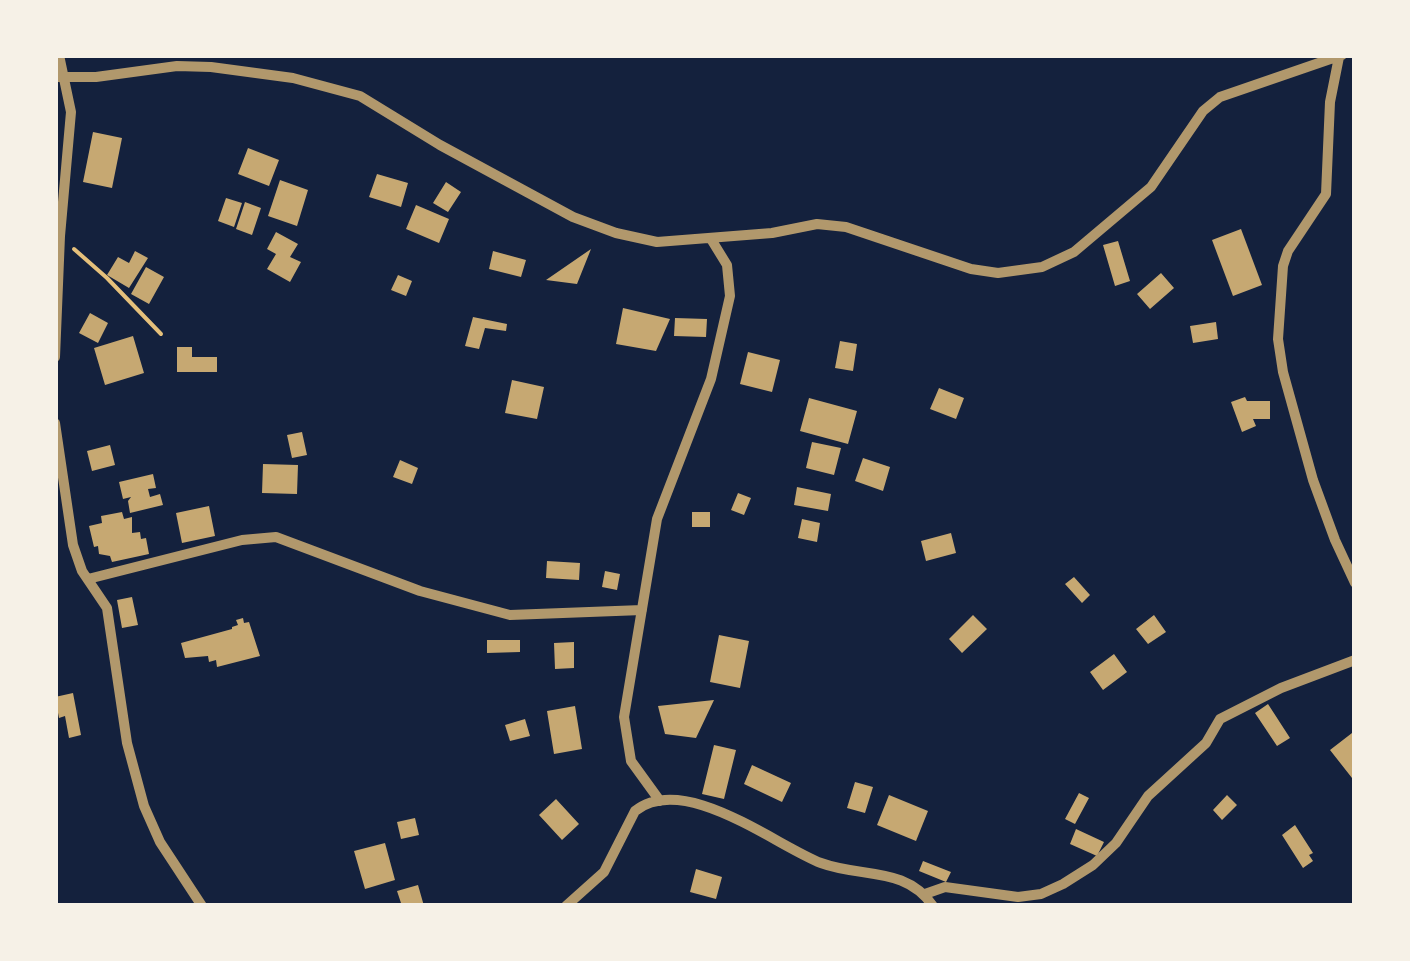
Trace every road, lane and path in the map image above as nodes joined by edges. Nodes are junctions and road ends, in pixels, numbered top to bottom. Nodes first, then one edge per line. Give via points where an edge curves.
1 (58, 55) edge
2 (1341, 56) edge
3 (59, 76) edge
4 (60, 236) junction
5 (711, 239) junction
6 (161, 334) dead end
7 (55, 357) edge
8 (55, 423) edge
9 (88, 579) junction
10 (1355, 584) edge
11 (642, 610) junction
12 (1355, 660) edge
13 (660, 801) junction
14 (925, 894) junction
15 (202, 906) edge
16 (566, 906) edge
17 (933, 906) edge

1 - 3 street
2 - 5 street via 1220,97 1151,187 1074,252 1042,267 998,273 971,268 846,227 817,224
2 - 10 street via 1330,102 1326,194 1288,252 1278,339 1313,480
3 - 4 street via 71,112
3 - 5 street via 210,67 335,88 573,217 657,242
4 - 6 path
4 - 7 street
5 - 11 street via 728,265 727,310 711,379 657,519
8 - 9 street via 73,545
9 - 11 street via 276,537 420,591 510,615
9 - 15 street via 110,621 144,806
11 - 13 street via 625,736 635,770
12 - 14 street via 1220,719 1206,743 1148,796 1116,844 1063,884 1018,897 946,887
13 - 14 street via 707,806 815,861 897,877
13 - 16 street via 635,811 604,872
14 - 17 street

